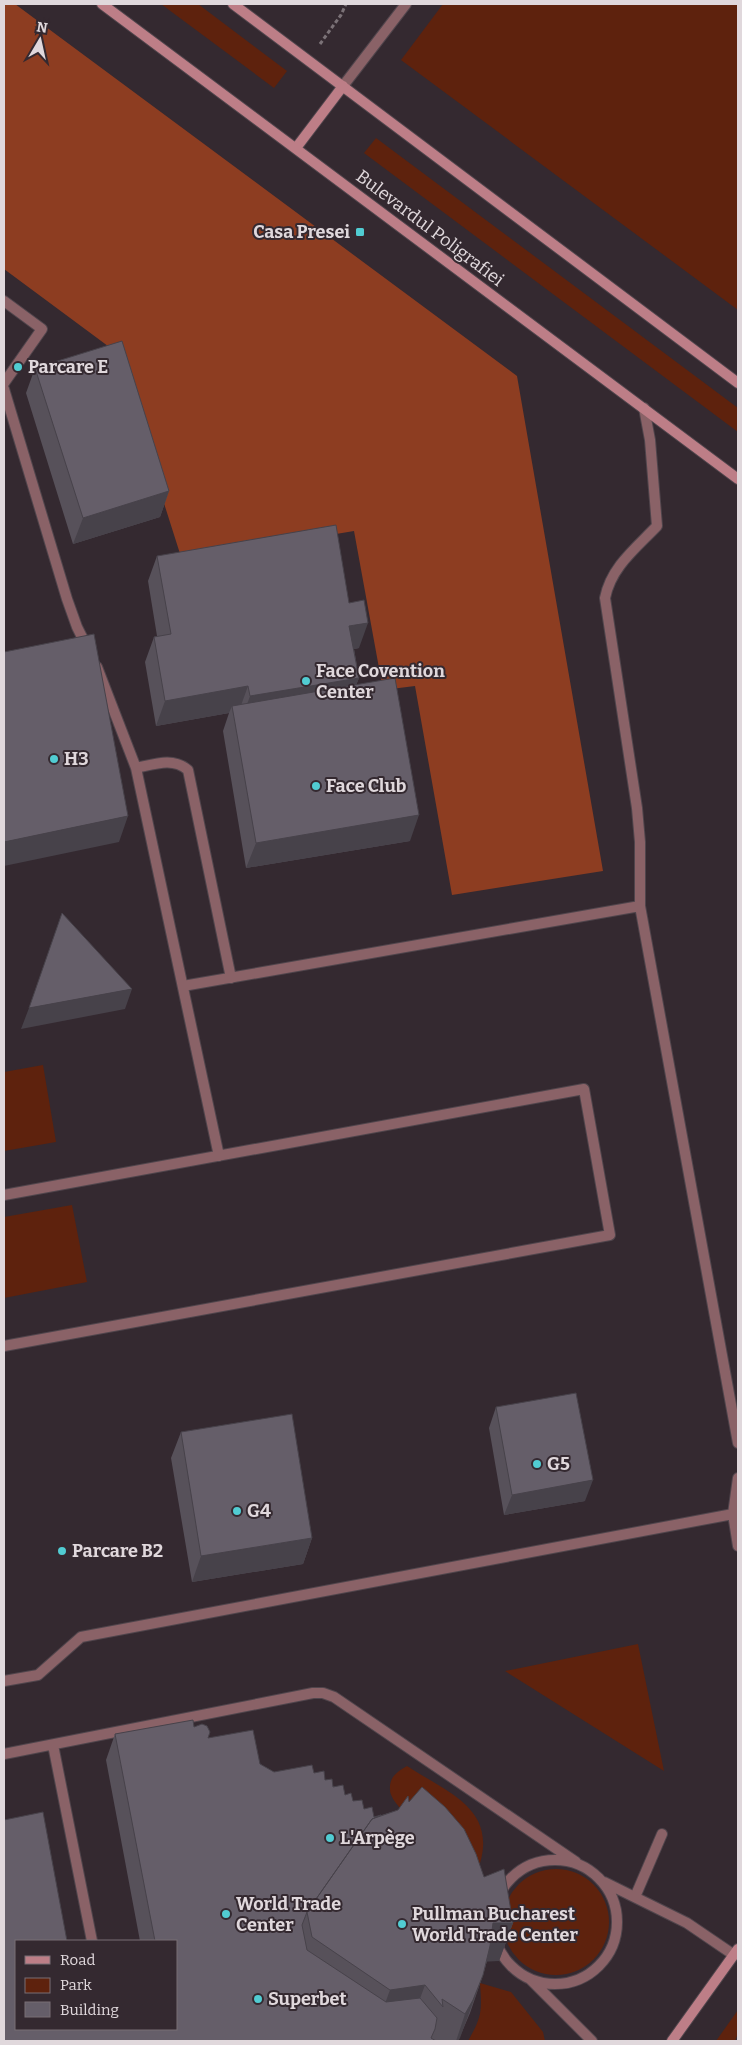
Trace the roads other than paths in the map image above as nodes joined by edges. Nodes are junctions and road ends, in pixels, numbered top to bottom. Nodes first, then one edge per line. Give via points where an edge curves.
1 (102, 4) edge
2 (232, 4) edge
3 (406, 4) edge
4 (343, 86) junction
5 (296, 148) junction
6 (4, 301) edge
7 (4, 383) edge
8 (738, 383) edge
9 (4, 389) edge
10 (644, 408) junction
11 (738, 479) edge
12 (136, 768) junction
13 (640, 906) junction
14 (230, 978) junction
15 (183, 986) junction
16 (219, 1156) junction
17 (4, 1195) edge
18 (4, 1346) edge
19 (738, 1443) edge
20 (738, 1478) edge
21 (732, 1514) junction
22 (738, 1546) edge
23 (4, 1681) edge
24 (53, 1744) junction
25 (4, 1754) edge
26 (662, 1834) dead end
27 (576, 1862) junction
28 (603, 1882) junction
29 (635, 1897) junction
30 (92, 1940) edge
31 (736, 1952) edge
32 (530, 1978) junction
33 (592, 2041) edge
34 (672, 2041) edge

1 - 5 main road, Bulevardul Poligrafiei
2 - 4 main road
3 - 4 lane
4 - 5 main road
4 - 8 main road
5 - 10 main road, Bulevardul Poligrafiei
6 - 7 lane via 42,329
9 - 12 lane via 67,599 100,672
10 - 11 main road, Bulevardul Poligrafiei
10 - 13 lane via 657,526 618,568 605,598 637,808
12 - 14 lane via 172,762 188,770
12 - 15 lane
13 - 14 lane
13 - 19 lane
14 - 15 lane
15 - 16 lane
16 - 17 lane
16 - 18 lane via 584,1089 610,1235
20 - 21 lane
21 - 22 lane
21 - 23 lane via 81,1637 38,1674
24 - 25 lane
24 - 27 lane via 323,1693 334,1697
24 - 30 lane
26 - 29 lane
27 - 28 lane
27 - 32 lane via 559,1859 526,1867 506,1884 494,1907 496,1941 504,1957
28 - 29 lane
28 - 32 lane via 617,1912 613,1945 605,1959 579,1980 563,1984
29 - 31 lane
31 - 34 main road
32 - 33 lane

